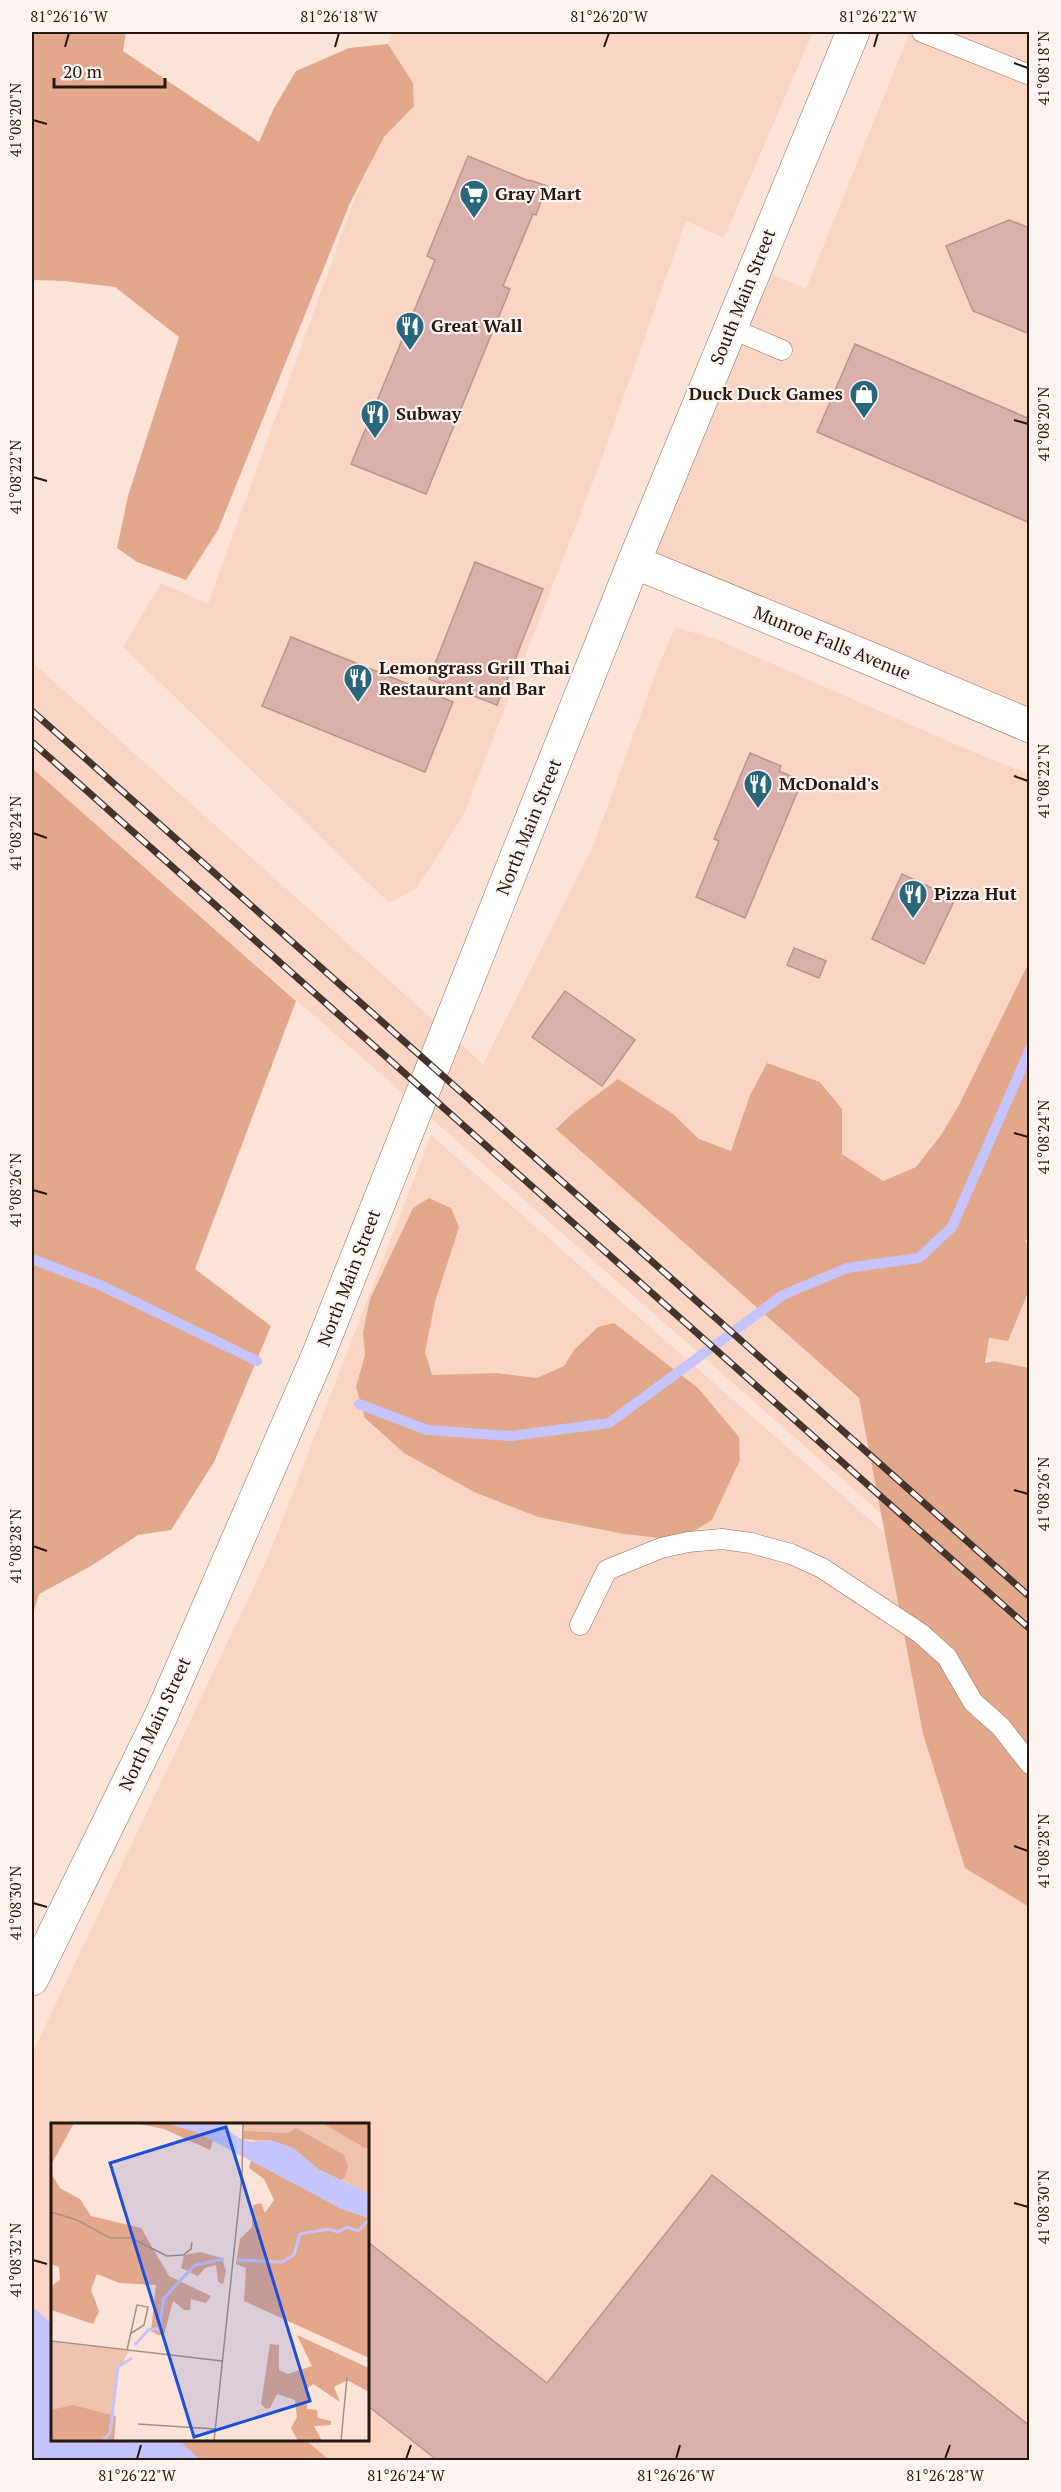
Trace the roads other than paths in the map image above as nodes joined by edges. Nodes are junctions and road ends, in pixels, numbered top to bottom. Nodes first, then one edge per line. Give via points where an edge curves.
1 (853, 32) edge
2 (922, 32) edge
3 (1029, 75) edge
4 (730, 328) junction
5 (782, 350) dead end
6 (634, 562) junction
7 (1029, 726) edge
8 (580, 1624) dead end
9 (1029, 1764) edge
10 (32, 1979) edge

1 - 4 main road, South Main Street
2 - 3 lane
4 - 5 lane
4 - 6 main road, South Main Street
6 - 7 main road, Munroe Falls Avenue
6 - 10 main road, North Main Street via 317,1358 161,1716
8 - 9 lane via 607,1570 661,1548 722,1539 791,1554 822,1568 920,1633 947,1657 973,1702 1001,1727

